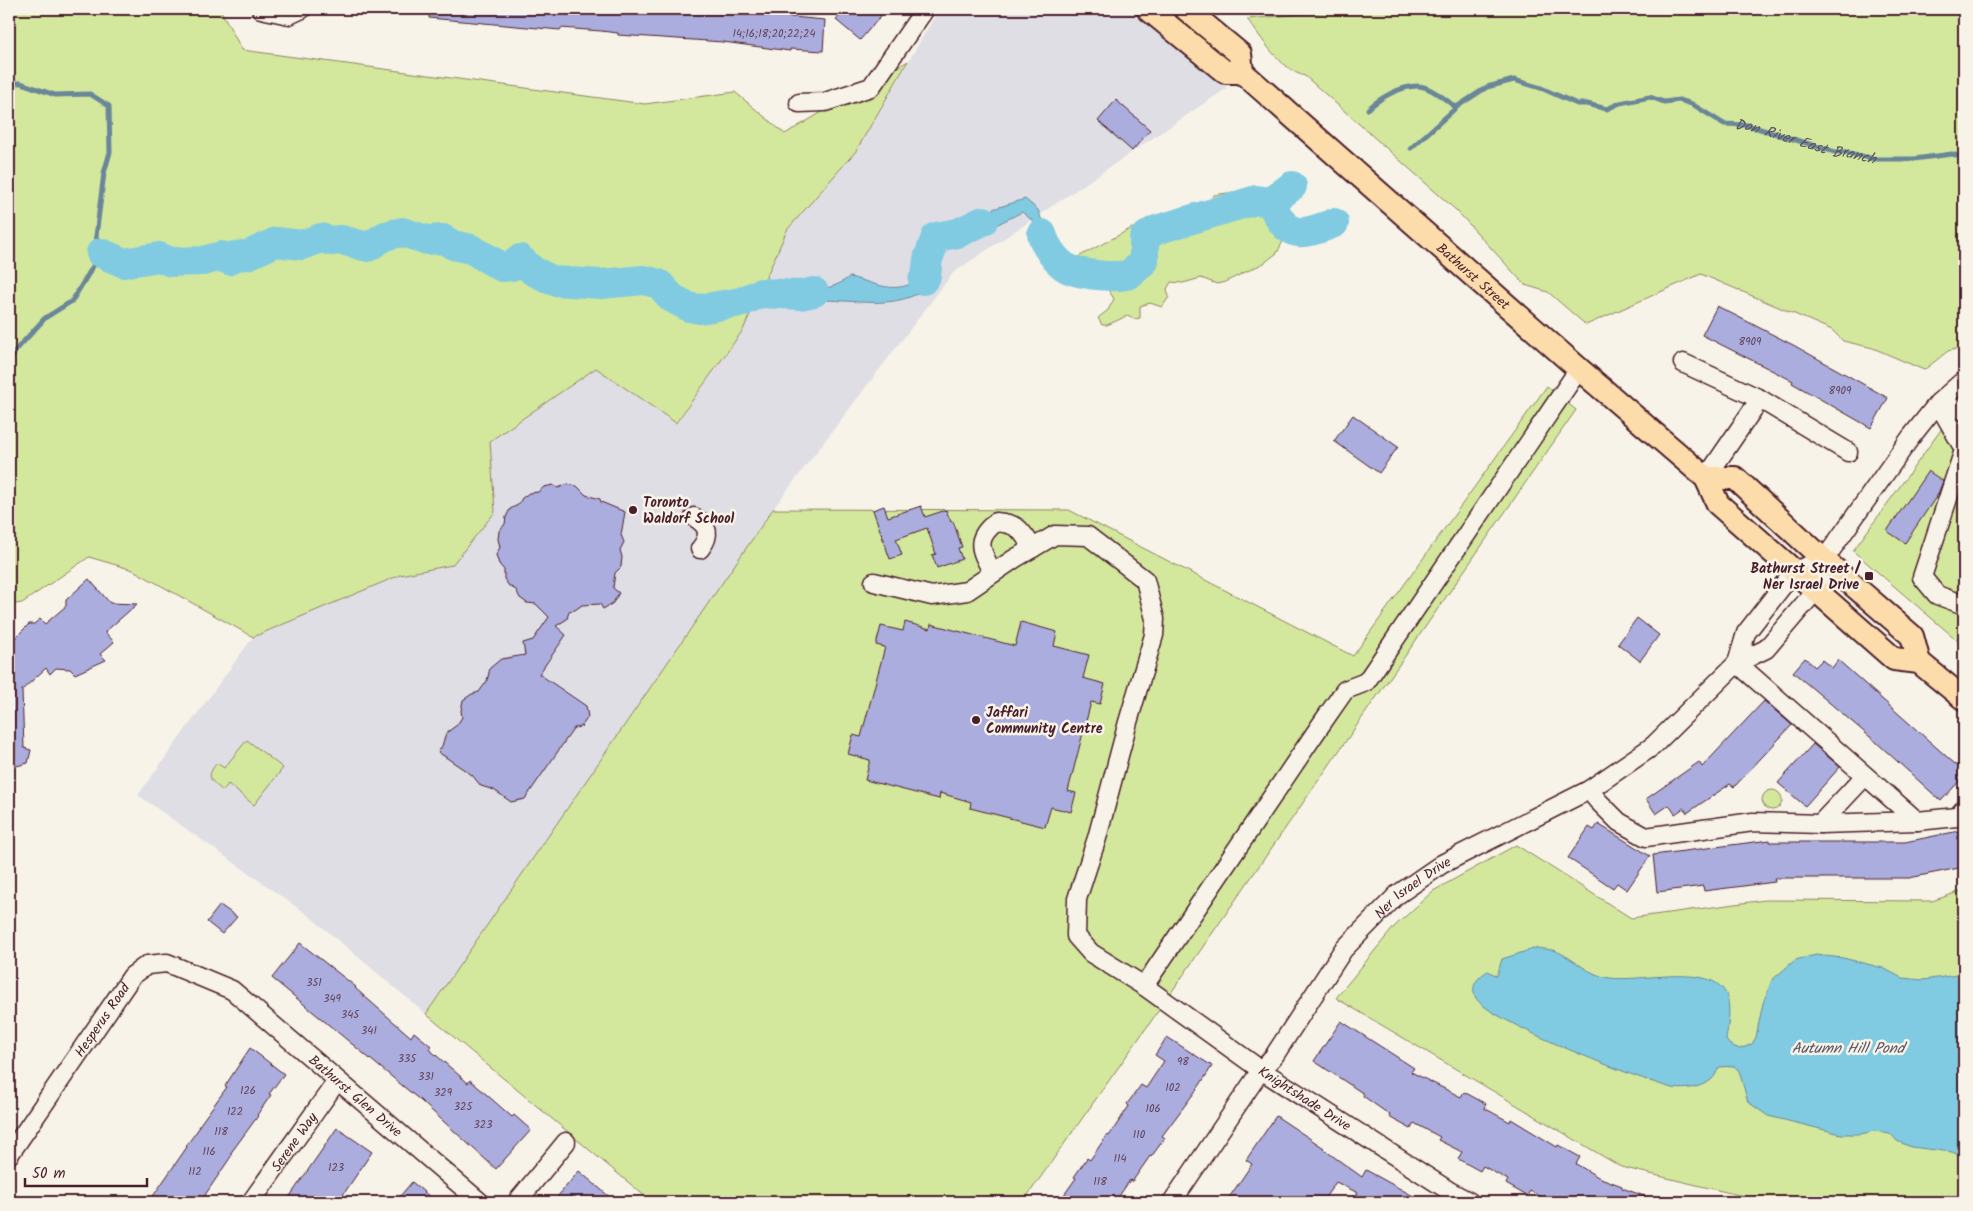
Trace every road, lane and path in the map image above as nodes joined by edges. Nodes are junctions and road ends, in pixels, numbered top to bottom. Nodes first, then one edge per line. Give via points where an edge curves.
1 (261, 9) edge
2 (302, 9) edge
3 (925, 9) edge
4 (1148, 9) edge
5 (1186, 9) edge
6 (1242, 72) junction
7 (799, 103) dead end
8 (1683, 363) dead end
9 (1579, 369) junction
10 (1964, 380) edge
11 (1760, 399) junction
12 (1938, 403) junction
13 (1964, 411) edge
14 (1964, 450) edge
15 (1848, 452) dead end
16 (1706, 478) junction
17 (694, 518) dead end
18 (1032, 548) junction
19 (700, 549) dead end
20 (1824, 560) junction
21 (1794, 571) junction
22 (993, 573) junction
23 (874, 582) dead end
24 (1816, 590) junction
25 (1964, 605) edge
26 (1919, 662) junction
27 (1737, 663) junction
28 (1964, 699) edge
29 (1866, 776) junction
30 (1589, 790) junction
31 (1964, 809) edge
32 (1917, 821) junction
33 (1820, 824) junction
34 (1144, 986) junction
35 (232, 990) joint
36 (1261, 1070) junction
37 (337, 1081) junction
38 (566, 1142) dead end
39 (9, 1155) edge
40 (1448, 1197) edge
41 (251, 1202) edge
42 (480, 1202) edge
43 (517, 1202) edge
44 (1172, 1202) edge
45 (1470, 1202) edge

1 - 2 street via 290,15
3 - 7 street via 871,87 825,102
4 - 6 main road, Bathurst Street via 1225,72
5 - 6 main road via 1240,54
6 - 9 main road, Bathurst Street
8 - 11 street
9 - 16 main road, Bathurst Street
9 - 34 street via 1366,682 1345,690
10 - 12 street
11 - 15 street
11 - 16 street
12 - 13 street
12 - 14 street
12 - 20 street
14 - 25 street via 1922,577 1937,596
16 - 20 main road via 1735,478
16 - 21 main road, Bathurst Street via 1718,504
17 - 19 street via 703,522 707,531 706,541
18 - 22 street, Knightshade Drive
18 - 22 street via 1018,526 996,522 985,530 980,541 982,554
18 - 34 street, Knightshade Drive via 1055,535 1088,536 1145,580 1155,619 1154,635 1077,899 1076,936 1091,953
20 - 21 street
20 - 24 street, Ner Israel Drive
20 - 26 main road via 1912,636
21 - 24 main road, Bathurst Street
21 - 27 street, Ner Israel Drive via 1746,633
22 - 23 street, Knightshade Drive via 966,591 932,596
24 - 26 main road, Bathurst Street via 1894,659
24 - 27 street, Ner Israel Drive via 1766,648
26 - 28 main road
27 - 29 street
27 - 30 street, Ner Israel Drive via 1653,746
29 - 32 street
29 - 33 street
30 - 33 street via 1619,822 1646,838 1753,822
30 - 36 street, Ner Israel Drive via 1442,864 1397,895 1343,950 1274,1056
31 - 32 street via 1957,817
32 - 33 street
34 - 36 street, Knightshade Drive
35 - 37 street, Bathurst Glen Drive
35 - 39 street, Hesperus Road via 167,963 151,964 136,971
36 - 40 street, Knightshade Drive
36 - 44 street, Ner Israel Drive
37 - 41 street, Serene Way
37 - 42 street, Bathurst Glen Drive
38 - 43 street
40 - 45 street, Knightshade Drive

